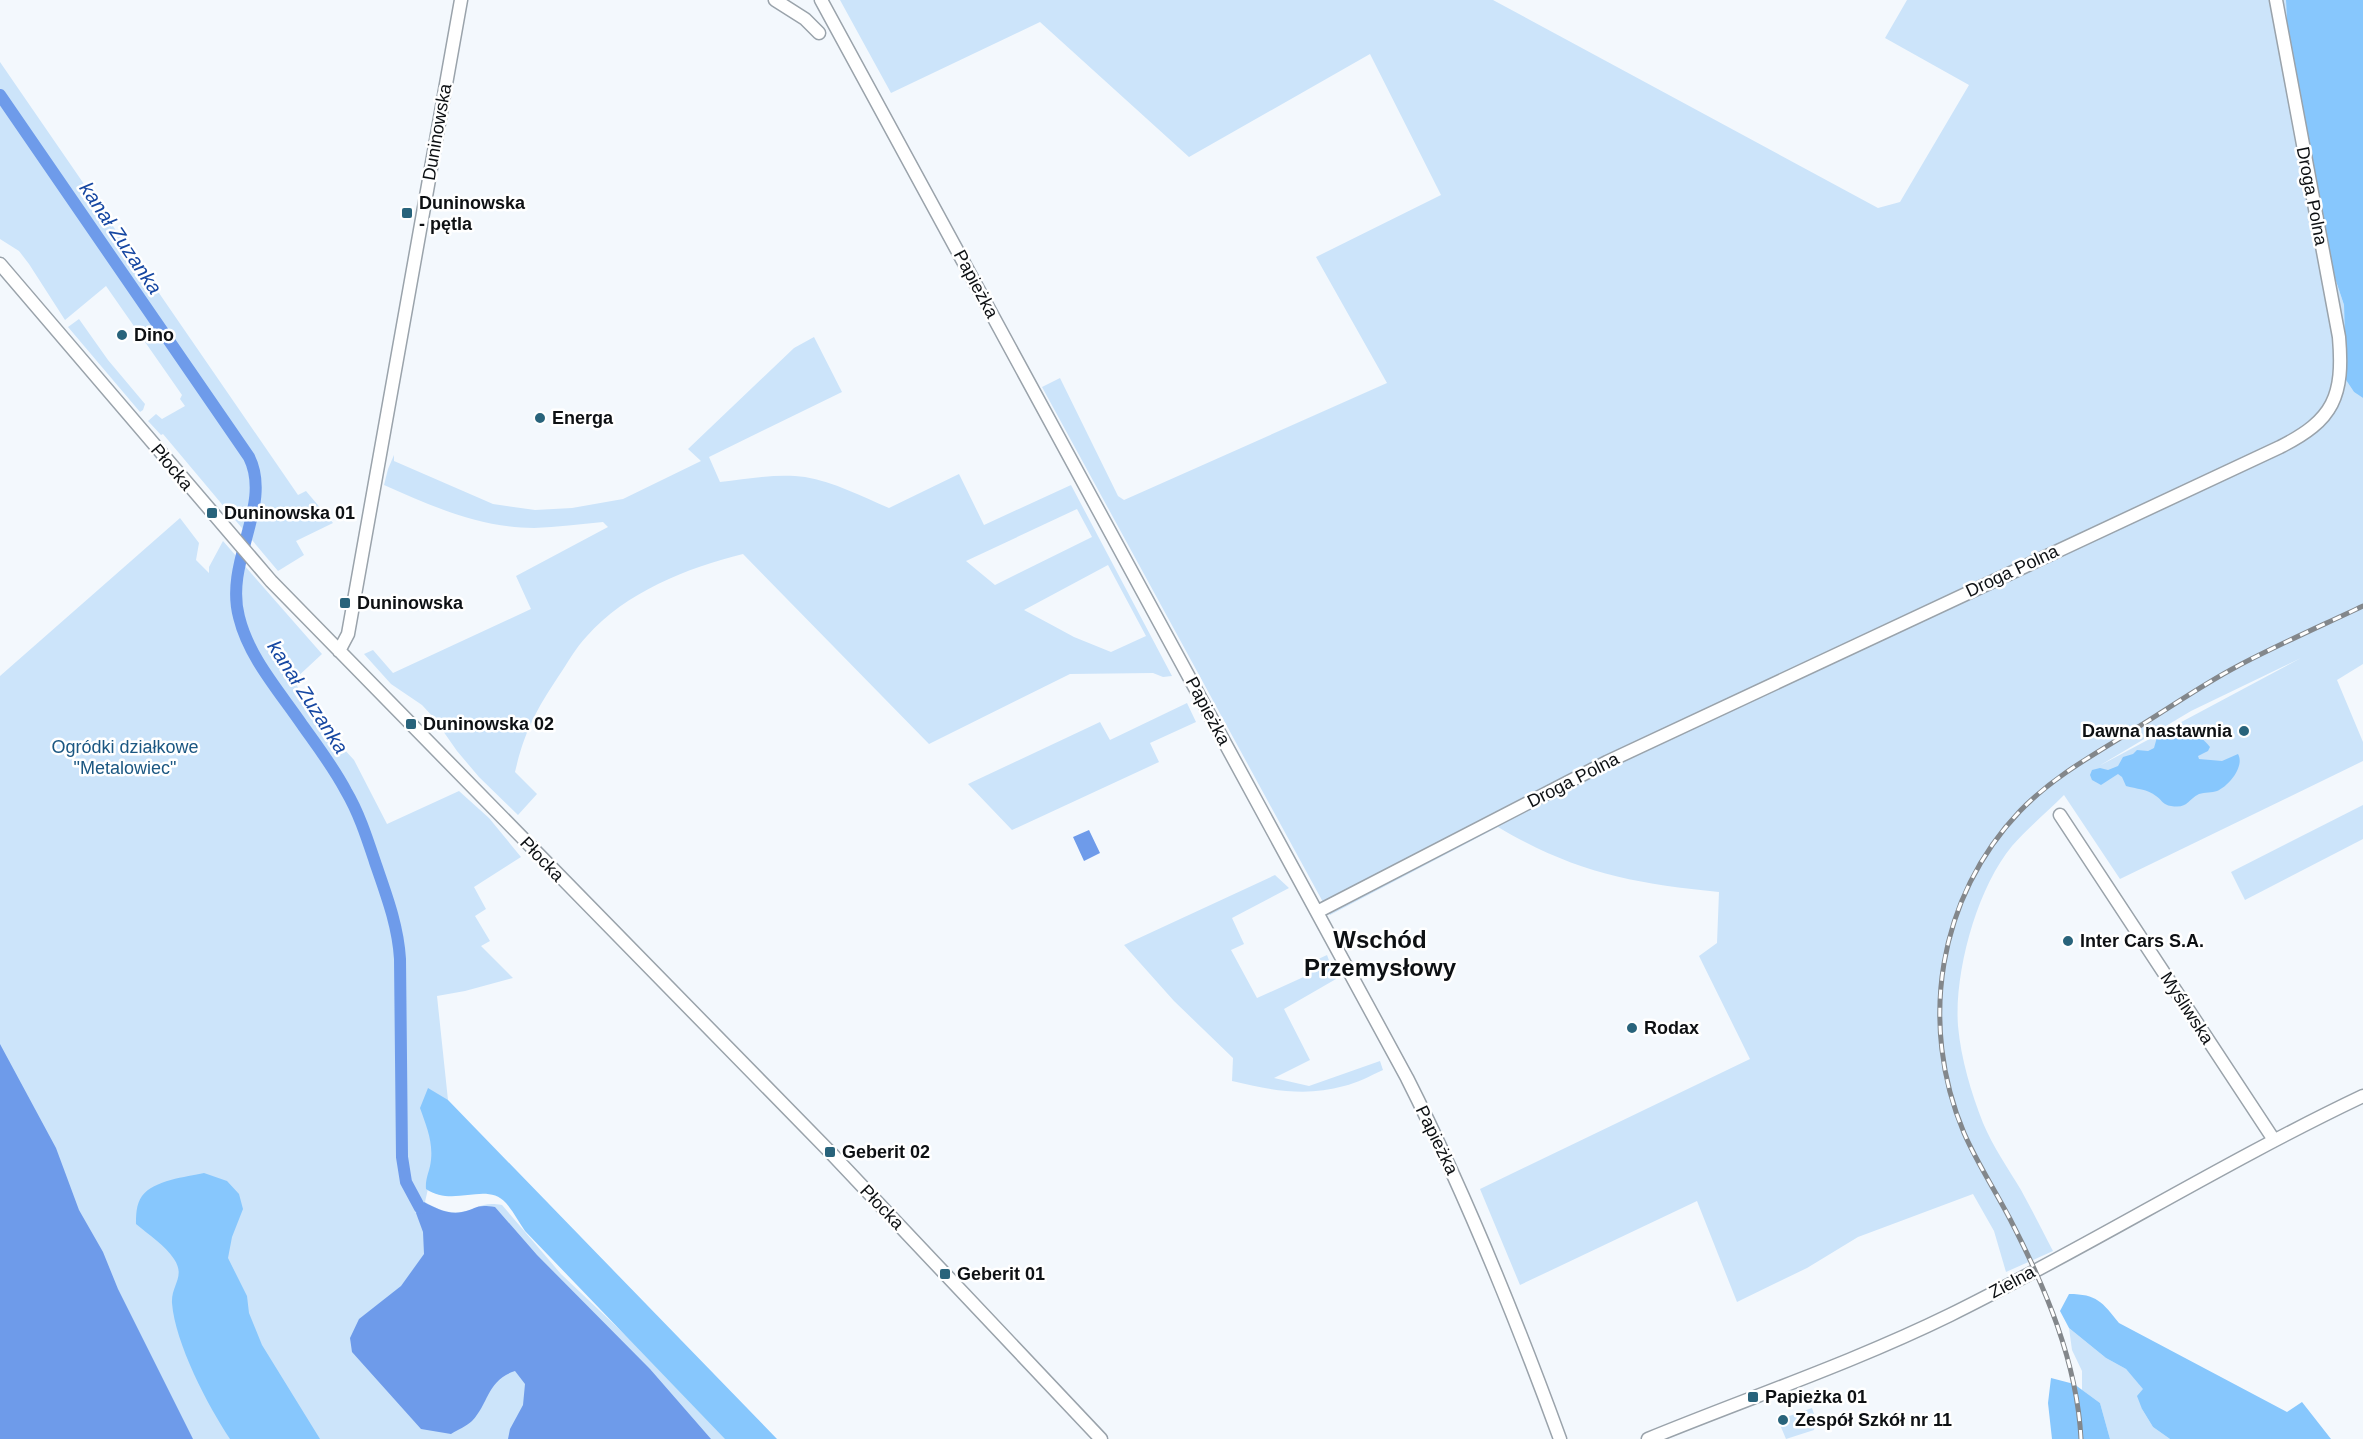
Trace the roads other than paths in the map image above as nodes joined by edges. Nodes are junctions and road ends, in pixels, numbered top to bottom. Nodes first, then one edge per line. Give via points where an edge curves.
1 (461, 0) edge
2 (775, 0) edge
3 (821, 0) edge
4 (2276, 0) edge
5 (819, 33) dead end
6 (0, 264) edge
7 (339, 651) junction
8 (2060, 815) dead end
9 (1317, 912) junction
10 (2363, 1096) edge
11 (2274, 1140) junction
12 (1101, 1439) edge
13 (1560, 1439) edge
14 (1648, 1439) edge

1 - 7 street, Duninowska via 348,634
2 - 5 street
3 - 9 street, Papieżka
4 - 9 street, Droga Polna via 2339,337 2335,396 2314,427 2280,447 1607,762
6 - 7 street, Płocka via 236,541
7 - 12 street, Płocka via 830,1152
8 - 11 street, Myśliwska
9 - 13 street, Papieżka via 1414,1091 1472,1213
10 - 11 street, Zielna
11 - 14 street, Zielna via 1932,1324

